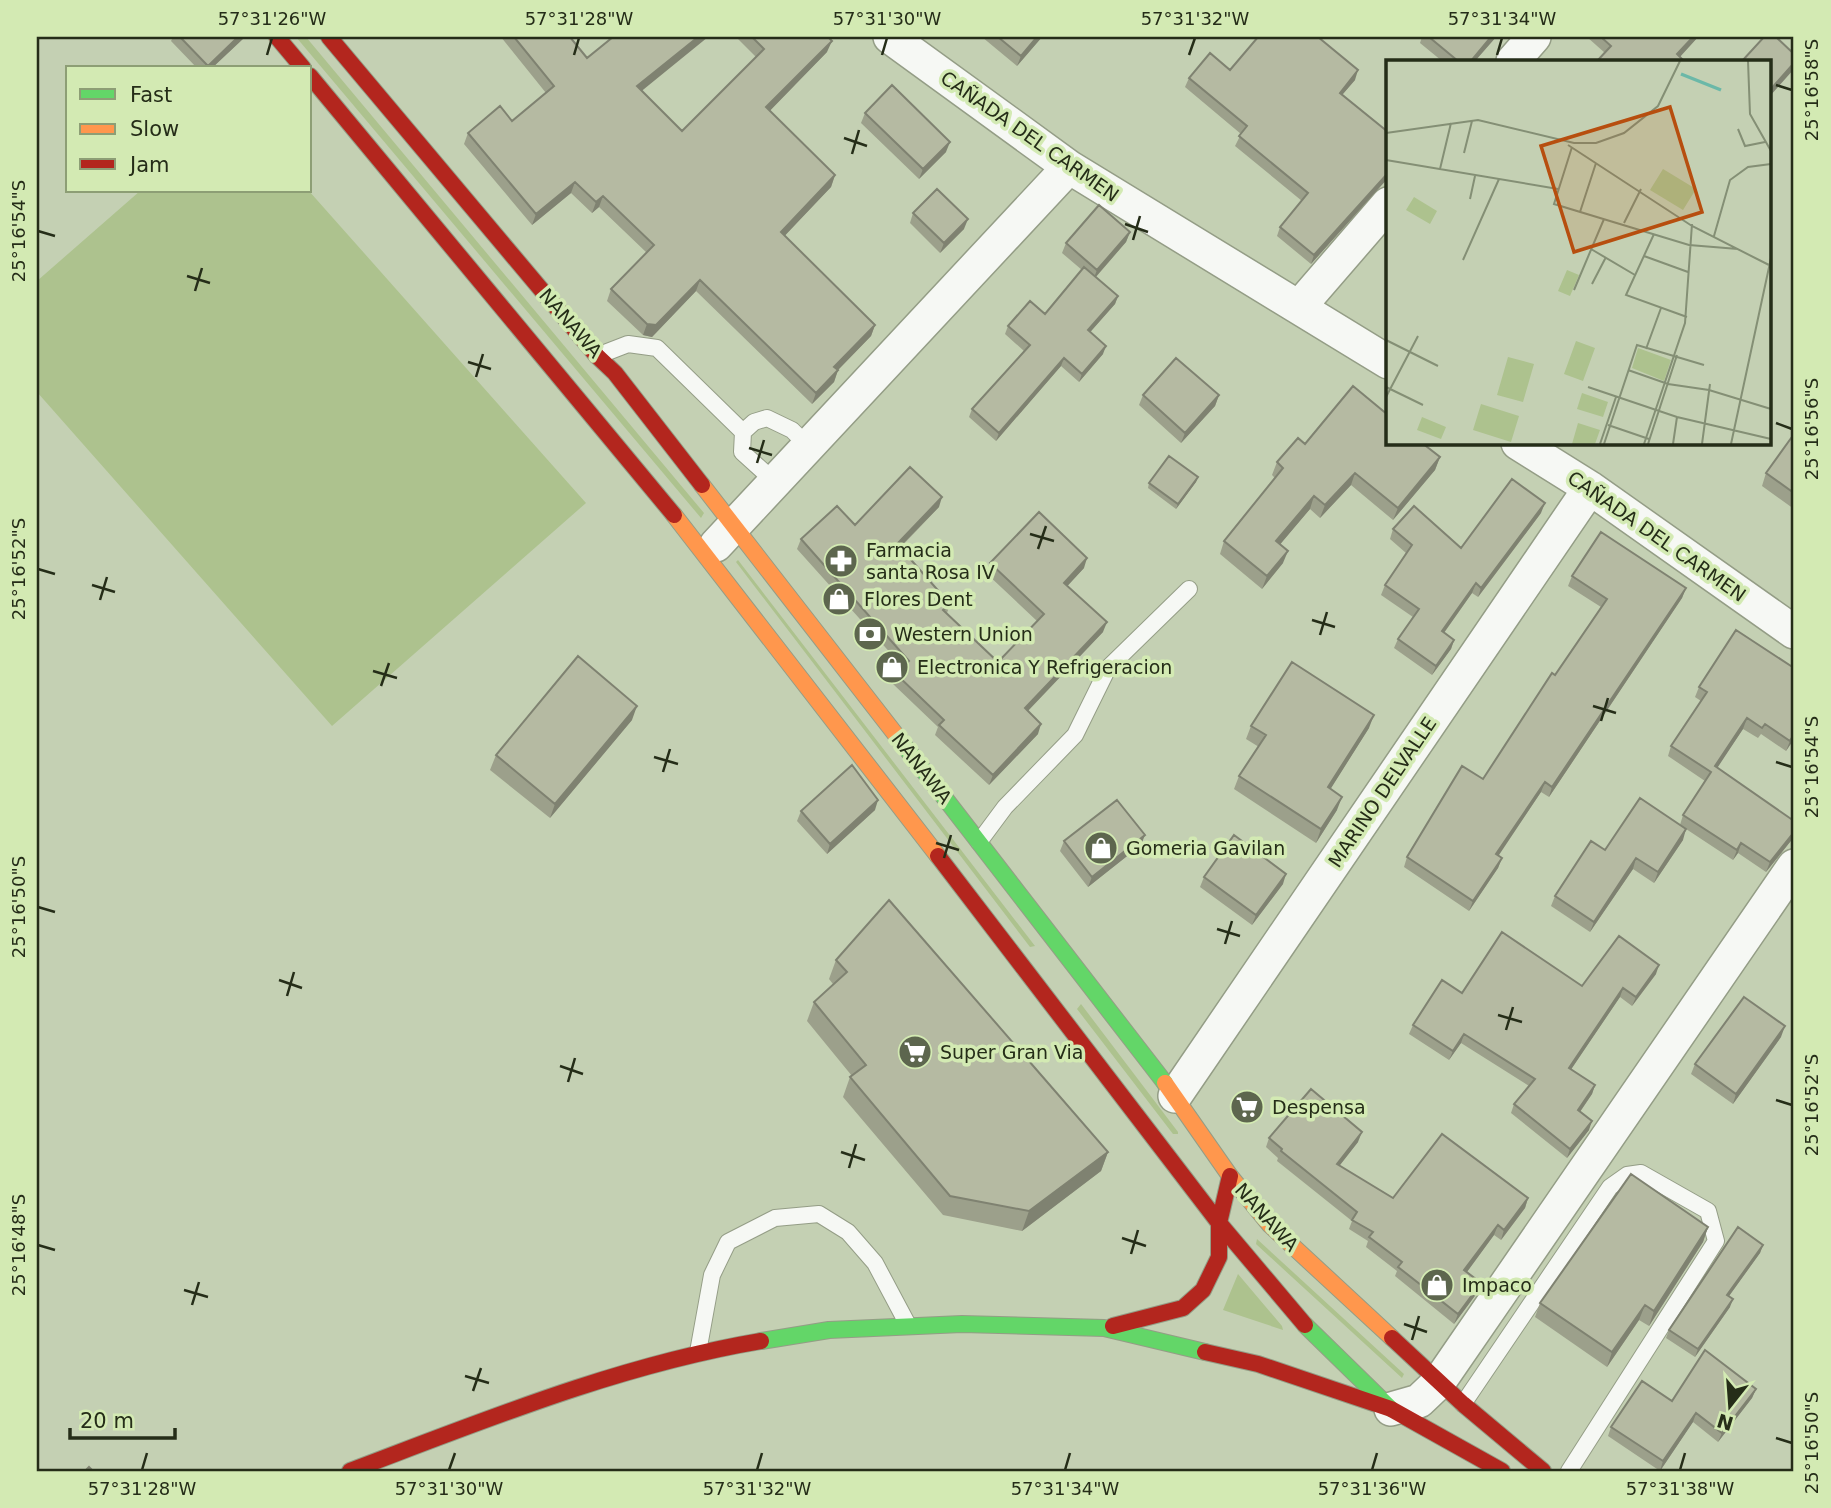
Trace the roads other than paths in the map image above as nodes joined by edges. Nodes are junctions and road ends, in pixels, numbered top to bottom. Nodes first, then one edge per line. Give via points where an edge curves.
1 (277, 37) edge
2 (329, 37) edge
3 (890, 37) edge
4 (1534, 37) edge
5 (1514, 60) edge
6 (301, 66) edge
7 (312, 78) edge
8 (1069, 167) junction
9 (1386, 206) edge
10 (1299, 307) junction
11 (597, 356) junction
12 (1386, 361) edge
13 (615, 373) junction
14 (587, 392) junction
15 (743, 432) junction
16 (1520, 444) edge
17 (808, 446) junction
18 (775, 482) junction
19 (1590, 488) junction
20 (734, 526) junction
21 (707, 555) junction
22 (1189, 589) dead end
23 (1794, 632) edge
24 (869, 732) junction
25 (979, 842) junction
26 (1791, 877) edge
27 (1054, 972) junction
28 (1175, 1096) junction
29 (1230, 1175) junction
30 (1219, 1223) junction
31 (909, 1326) junction
32 (1104, 1328) junction
33 (698, 1352) junction
34 (1451, 1393) junction
35 (1391, 1409) junction
36 (349, 1471) edge
37 (1502, 1471) edge
38 (1543, 1471) edge
39 (1569, 1471) edge

1 - 6 main road
2 - 11 main road, NANAWA
3 - 8 street, CAÑADA DEL CARMEN
4 - 5 street
7 - 14 main road, NANAWA
8 - 10 street, CAÑADA DEL CARMEN
8 - 17 street
9 - 10 street
10 - 12 street, CAÑADA DEL CARMEN
11 - 13 main road, NANAWA
11 - 15 lane via 628,344 657,348
13 - 14 main road
13 - 20 main road, NANAWA
14 - 21 main road, NANAWA
15 - 17 lane via 767,418 792,430
15 - 18 lane via 742,452
16 - 19 street, CAÑADA DEL CARMEN
17 - 18 street
18 - 20 street
19 - 23 street, CAÑADA DEL CARMEN
19 - 28 street, MARINO DELVALLE
20 - 21 street
20 - 24 main road, NANAWA
21 - 24 main road, NANAWA
22 - 25 lane via 1108,668 1075,735 1005,807
24 - 25 main road, NANAWA
24 - 27 main road, NANAWA
25 - 27 main road, NANAWA
26 - 34 street
27 - 28 main road, NANAWA
27 - 30 main road, NANAWA
28 - 29 main road, NANAWA
29 - 30 main road
29 - 34 main road, NANAWA via 1299,1254
30 - 32 main road via 1219,1257 1203,1290 1183,1308
30 - 35 main road, NANAWA via 1313,1334
31 - 32 main road
31 - 33 main road via 829,1330
31 - 33 lane via 875,1263 848,1232 819,1214 775,1218 728,1242 704,1303
32 - 35 main road via 1258,1364
33 - 36 main road via 549,1396
34 - 35 street
34 - 38 main road, NANAWA
34 - 39 lane via 1610,1187 1641,1172 1708,1211 1716,1241
35 - 37 main road

